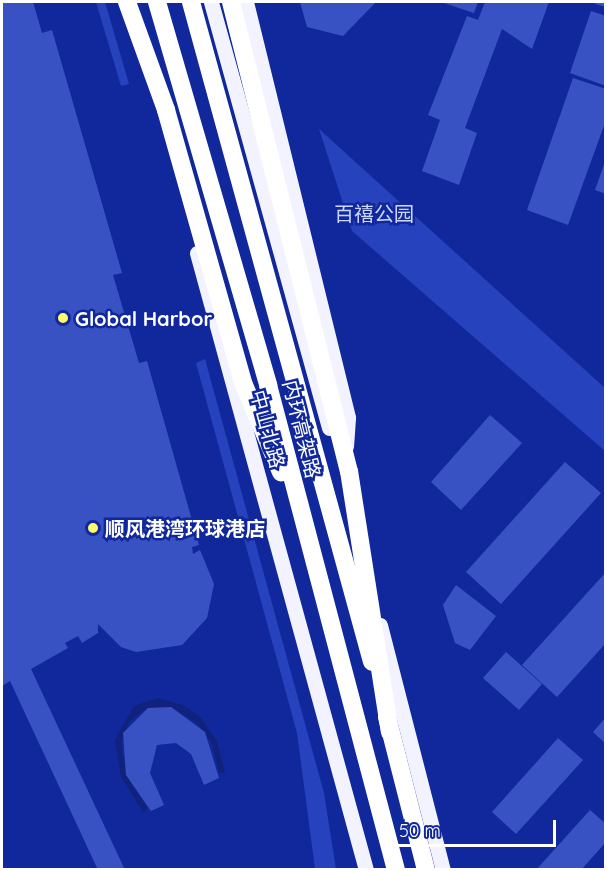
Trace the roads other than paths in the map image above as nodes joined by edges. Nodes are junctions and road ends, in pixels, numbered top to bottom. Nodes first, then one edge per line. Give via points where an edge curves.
1 (126, 2) edge
2 (158, 2) edge
3 (191, 2) edge
4 (211, 2) edge
5 (231, 2) edge
6 (246, 2) edge
7 (344, 482) junction
8 (304, 524) junction
9 (390, 732) junction
10 (366, 870) edge
11 (396, 870) edge
12 (426, 870) edge
13 (443, 870) edge

1 - 8 highway via 166,110 244,385
1 - 10 main road, 中山北路
2 - 8 highway, 内环高架路
3 - 9 highway, 内环高架路, bridge
4 - 7 main road
5 - 9 highway, bridge via 350,471
6 - 7 main road via 348,418
7 - 13 main road
8 - 11 highway, 内环高架路
9 - 12 highway, 内环高架路

